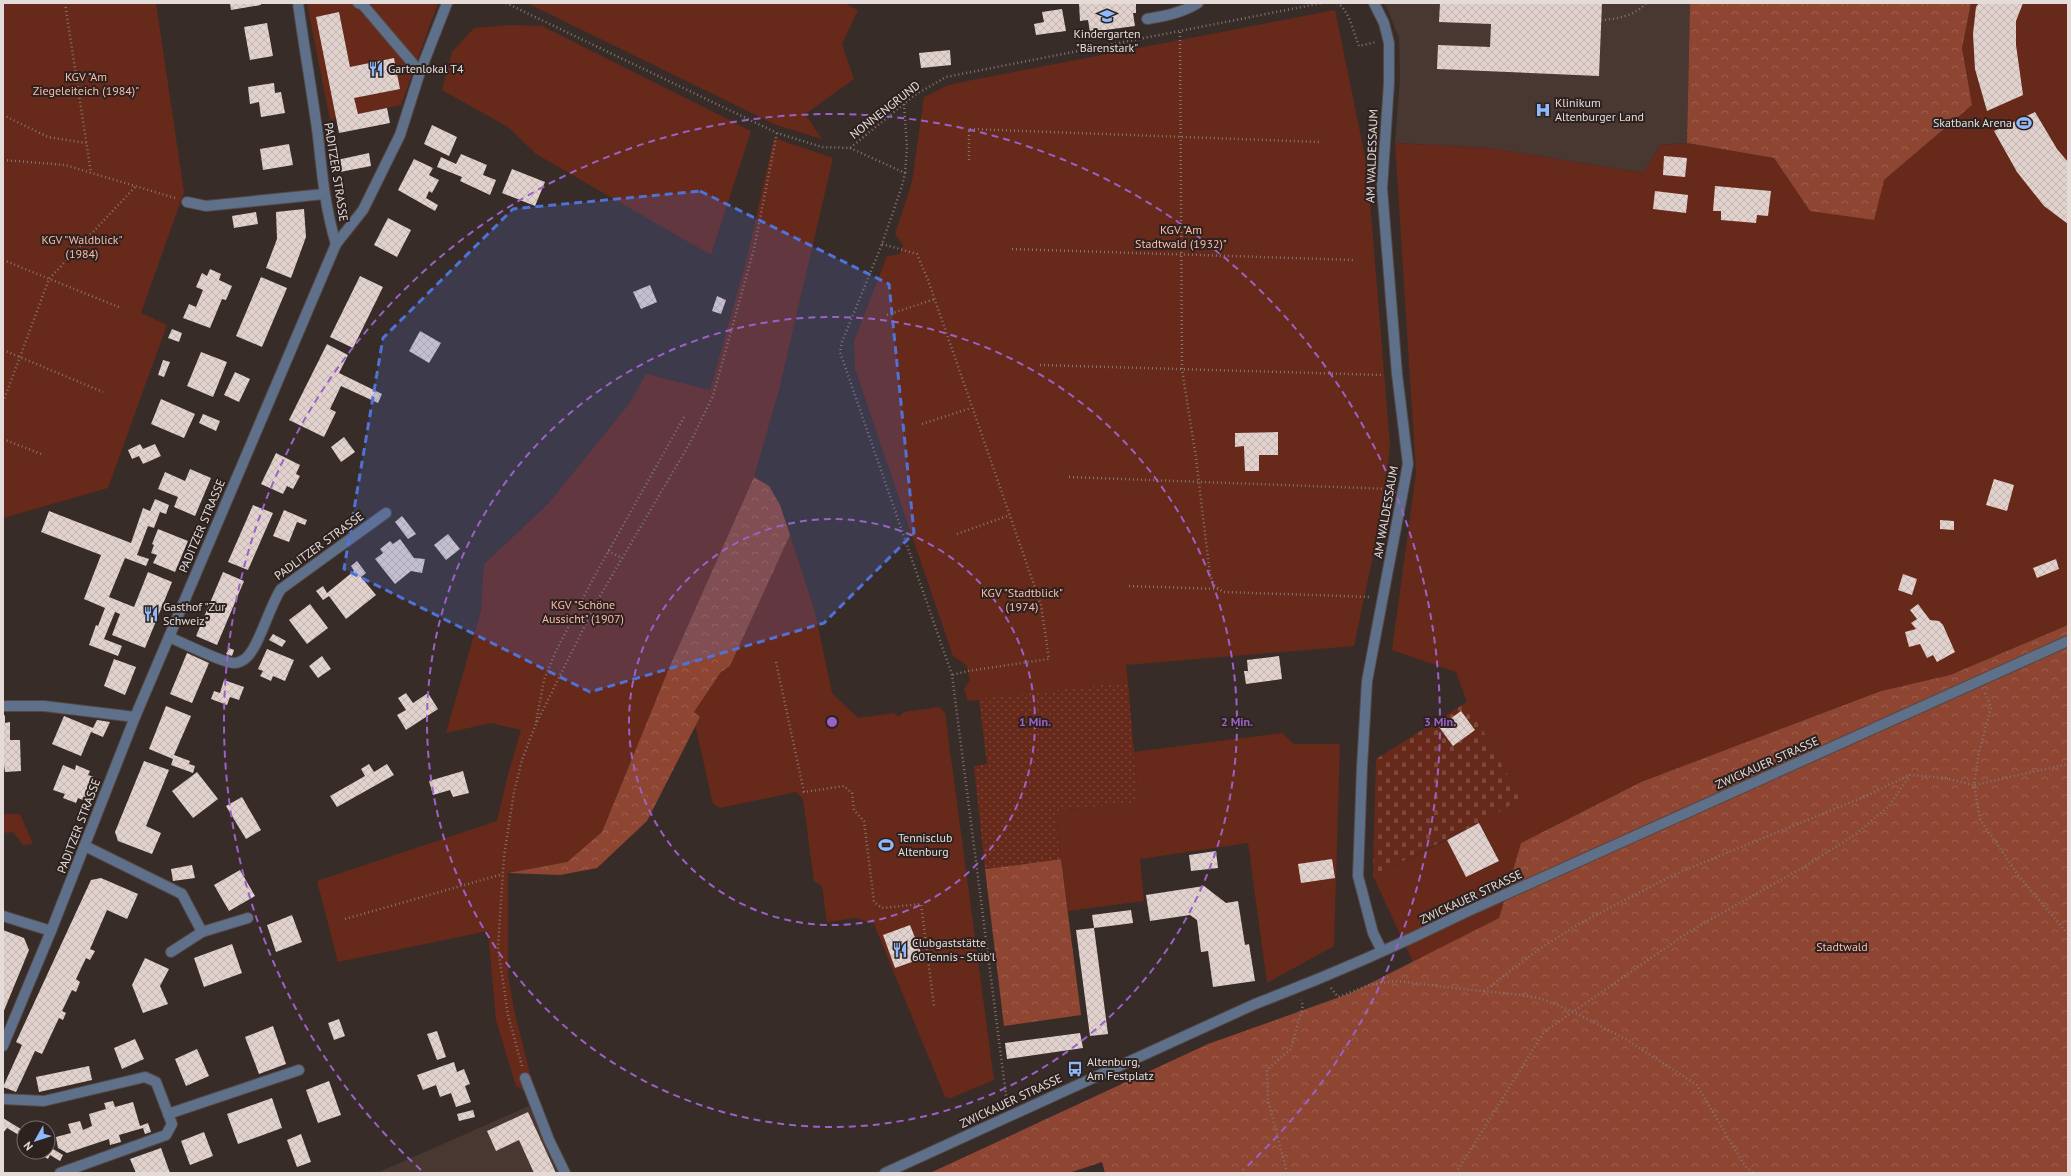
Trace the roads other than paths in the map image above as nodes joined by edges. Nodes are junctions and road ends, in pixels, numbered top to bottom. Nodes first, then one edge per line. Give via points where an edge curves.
1 (298, 3) edge
2 (358, 3) edge
3 (447, 3) edge
4 (1198, 3) edge
5 (1374, 3) edge
6 (1147, 19) dead end
7 (420, 72) junction
8 (324, 194) junction
9 (187, 202) road end
10 (336, 244) junction
11 (386, 513) dead end
12 (169, 637) junction
13 (2068, 641) edge
14 (3, 706) edge
15 (135, 717) junction
16 (85, 846) junction
17 (3, 916) edge
18 (248, 918) dead end
19 (51, 931) junction
20 (202, 932) junction
21 (1382, 951) junction
22 (171, 952) dead end
23 (3, 1046) edge
24 (299, 1070) dead end
25 (525, 1078) road end
26 (3, 1099) edge
27 (168, 1114) junction
28 (60, 1173) edge
29 (565, 1173) edge
30 (885, 1173) edge

1 - 8 street, PADITZER STRASSE
2 - 7 street via 363,5
3 - 7 street
4 - 6 street via 1190,9 1170,16
5 - 21 street, AM WALDESSAUM via 1384,22 1389,42 1382,188 1397,374 1408,464 1368,681 1362,767 1358,876 1373,933
7 - 10 street via 400,135 363,210
8 - 9 street via 206,206
8 - 10 street, PADITZER STRASSE
10 - 12 street, PADITZER STRASSE
11 - 12 street, PADLITZER STRASSE via 281,589 246,659 234,664 223,661
12 - 15 street, PADITZER STRASSE
13 - 21 street, ZWICKAUER STRASSE
14 - 15 street via 44,706
15 - 16 street, PADITZER STRASSE
16 - 19 street, PADITZER STRASSE
16 - 20 street via 182,894
17 - 19 street
18 - 20 street
19 - 23 street, PADITZER STRASSE
20 - 22 street
21 - 30 street, ZWICKAUER STRASSE via 1255,1004
24 - 27 street
25 - 29 street
26 - 27 street via 44,1101 145,1077 156,1082
27 - 28 street via 172,1124 166,1136

